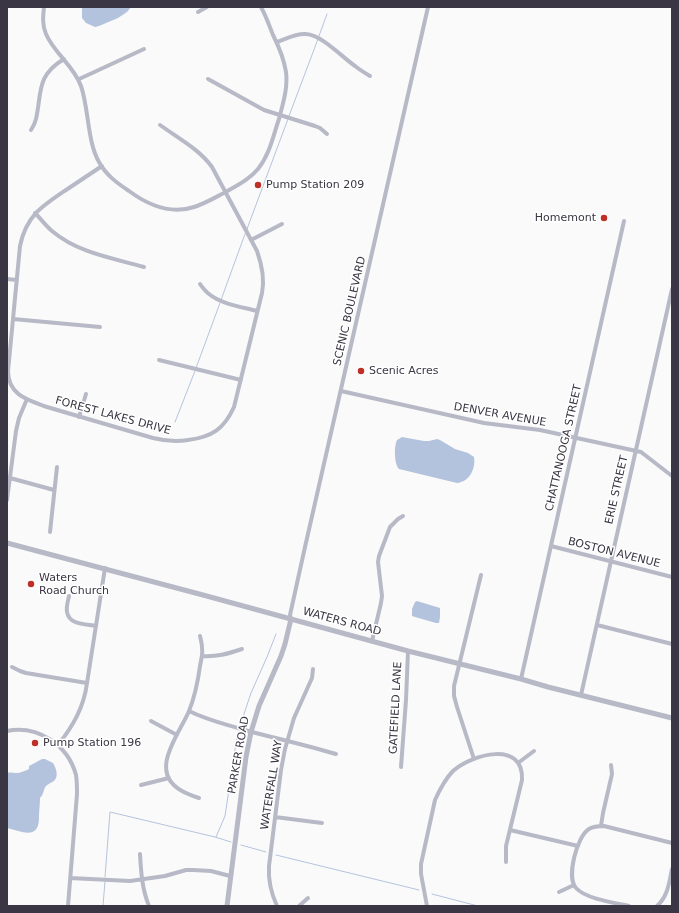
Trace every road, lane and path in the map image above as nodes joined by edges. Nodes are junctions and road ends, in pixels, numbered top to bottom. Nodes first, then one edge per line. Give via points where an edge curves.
1 (44, 7) edge
2 (207, 7) edge
3 (261, 7) edge
4 (428, 7) edge
5 (198, 12) dead end
6 (277, 42) junction
7 (144, 50) dead end
8 (64, 59) junction
9 (370, 76) dead end
10 (79, 79) junction
11 (208, 79) dead end
12 (280, 115) junction
13 (160, 125) dead end
14 (31, 130) dead end
15 (327, 134) dead end
16 (102, 166) junction
17 (225, 192) junction
18 (35, 213) junction
19 (624, 222) dead end
20 (282, 224) dead end
21 (251, 240) junction
22 (144, 267) dead end
23 (7, 279) edge
24 (17, 280) junction
25 (200, 284) dead end
26 (672, 289) edge
27 (257, 311) junction
28 (13, 319) junction
29 (100, 327) dead end
30 (159, 360) dead end
31 (241, 380) junction
32 (341, 391) junction
33 (86, 394) dead end
34 (27, 399) junction
35 (79, 417) junction
36 (575, 438) junction
37 (635, 451) junction
38 (57, 467) dead end
39 (672, 476) edge
40 (10, 478) junction
41 (54, 490) junction
42 (7, 500) edge
43 (403, 516) dead end
44 (50, 532) dead end
45 (7, 543) edge
46 (551, 546) junction
47 (611, 562) junction
48 (105, 568) junction
49 (481, 575) dead end
50 (672, 577) edge
51 (68, 596) dead end
52 (291, 619) junction
53 (597, 625) junction
54 (96, 626) junction
55 (200, 636) dead end
56 (372, 641) junction
57 (672, 644) edge
58 (242, 649) dead end
59 (408, 651) junction
60 (202, 656) junction
61 (460, 664) junction
62 (12, 667) dead end
63 (313, 669) dead end
64 (522, 679) junction
65 (87, 683) junction
66 (581, 695) junction
67 (189, 711) junction
68 (672, 718) edge
69 (151, 721) dead end
70 (7, 731) edge
71 (251, 732) junction
72 (177, 735) junction
73 (287, 741) junction
74 (58, 745) junction
75 (534, 751) dead end
76 (336, 754) dead end
77 (474, 759) junction
78 (518, 763) junction
79 (611, 765) dead end
80 (401, 767) dead end
81 (169, 778) junction
82 (141, 785) dead end
83 (199, 798) dead end
84 (275, 817) junction
85 (322, 824) dead end
86 (601, 826) junction
87 (510, 830) junction
88 (672, 843) edge
89 (578, 846) junction
90 (140, 854) dead end
91 (506, 862) dead end
92 (672, 869) edge
93 (230, 876) junction
94 (70, 878) junction
95 (141, 880) junction
96 (574, 885) junction
97 (559, 892) dead end
98 (308, 898) dead end
99 (68, 906) edge
100 (149, 906) edge
101 (225, 906) edge
102 (277, 906) edge
103 (300, 906) edge
104 (427, 906) edge
105 (629, 906) edge
106 (657, 906) edge

1 - 8 street via 46,33
2 - 5 street
3 - 6 street
4 - 32 street, SCENIC BOULEVARD
6 - 9 street via 295,35 314,36
6 - 12 street via 287,81
7 - 10 street
8 - 10 street
8 - 14 street via 54,66 42,82 36,119
10 - 16 street via 93,148
11 - 12 street via 264,110
12 - 15 street via 318,127
12 - 17 street via 268,153 258,170
13 - 17 street, FOREST LAKES DRIVE via 207,160
16 - 17 street via 112,179 139,198 169,209 193,208
16 - 18 street, FOREST LAKES DRIVE
17 - 21 street, FOREST LAKES DRIVE
18 - 22 street via 53,232 72,245
18 - 24 street, FOREST LAKES DRIVE via 22,237
19 - 36 street, CHATTANOOGA STREET
20 - 21 street
21 - 27 street, FOREST LAKES DRIVE via 262,262 263,270 263,287
23 - 24 street
24 - 28 street, FOREST LAKES DRIVE
25 - 27 street via 215,298
26 - 37 street, ERIE STREET
27 - 31 street, FOREST LAKES DRIVE
28 - 29 street
28 - 34 street, FOREST LAKES DRIVE via 8,376 13,389
30 - 31 street
31 - 35 street, FOREST LAKES DRIVE via 234,407 226,422 217,431 201,438 165,441
32 - 36 street, DENVER AVENUE via 484,423 540,430
32 - 52 street, SCENIC BOULEVARD
33 - 35 street
34 - 35 street, FOREST LAKES DRIVE
34 - 40 street via 16,431
36 - 37 street, DENVER AVENUE
36 - 46 street, CHATTANOOGA STREET
37 - 39 street, DENVER AVENUE via 644,454
37 - 47 street, ERIE STREET
38 - 41 street
40 - 41 street
40 - 42 street
41 - 44 street
43 - 56 street via 390,527 379,556 382,596
45 - 48 street, WATERS ROAD
46 - 47 street, BOSTON AVENUE
46 - 64 street, CHATTANOOGA STREET
47 - 50 street, BOSTON AVENUE
47 - 53 street, ERIE STREET
48 - 52 street, WATERS ROAD
48 - 54 street
49 - 61 street
51 - 54 street via 67,612 70,619
52 - 56 street, WATERS ROAD
52 - 71 street, PARKER ROAD via 283,650
53 - 57 street
53 - 66 street, ERIE STREET
54 - 65 street
55 - 60 street
56 - 59 street, WATERS ROAD
58 - 60 street via 220,656
59 - 61 street, WATERS ROAD
59 - 80 street, GATEFIELD LANE
60 - 67 street
61 - 64 street, WATERS ROAD
61 - 77 street via 454,696
62 - 65 street via 20,672
63 - 73 street, WATERFALL WAY via 312,678
64 - 66 street, WATERS ROAD
65 - 74 street via 79,712
66 - 68 street, WATERS ROAD
67 - 71 street via 203,718
67 - 72 street
69 - 72 street
70 - 74 street via 35,732
71 - 73 street
71 - 93 street, PARKER ROAD
72 - 81 street via 166,760
73 - 76 street
73 - 84 street, WATERFALL WAY
74 - 94 street via 73,766 77,785
75 - 78 street
77 - 78 street via 491,754 505,754
77 - 104 street via 454,770 435,800 421,864
78 - 87 street via 523,774
79 - 86 street via 612,774
81 - 82 street
81 - 83 street via 173,785 183,792
84 - 85 street
84 - 102 street, WATERFALL WAY via 268,877
86 - 88 street
86 - 89 street via 589,828 581,837
87 - 89 street
87 - 91 street
89 - 96 street via 572,870
90 - 95 street
92 - 106 street via 665,895
93 - 95 street via 186,870
93 - 101 street, PARKER ROAD
94 - 95 street via 126,882
94 - 99 street
95 - 100 street
96 - 97 street
96 - 105 street via 588,896
98 - 103 street

